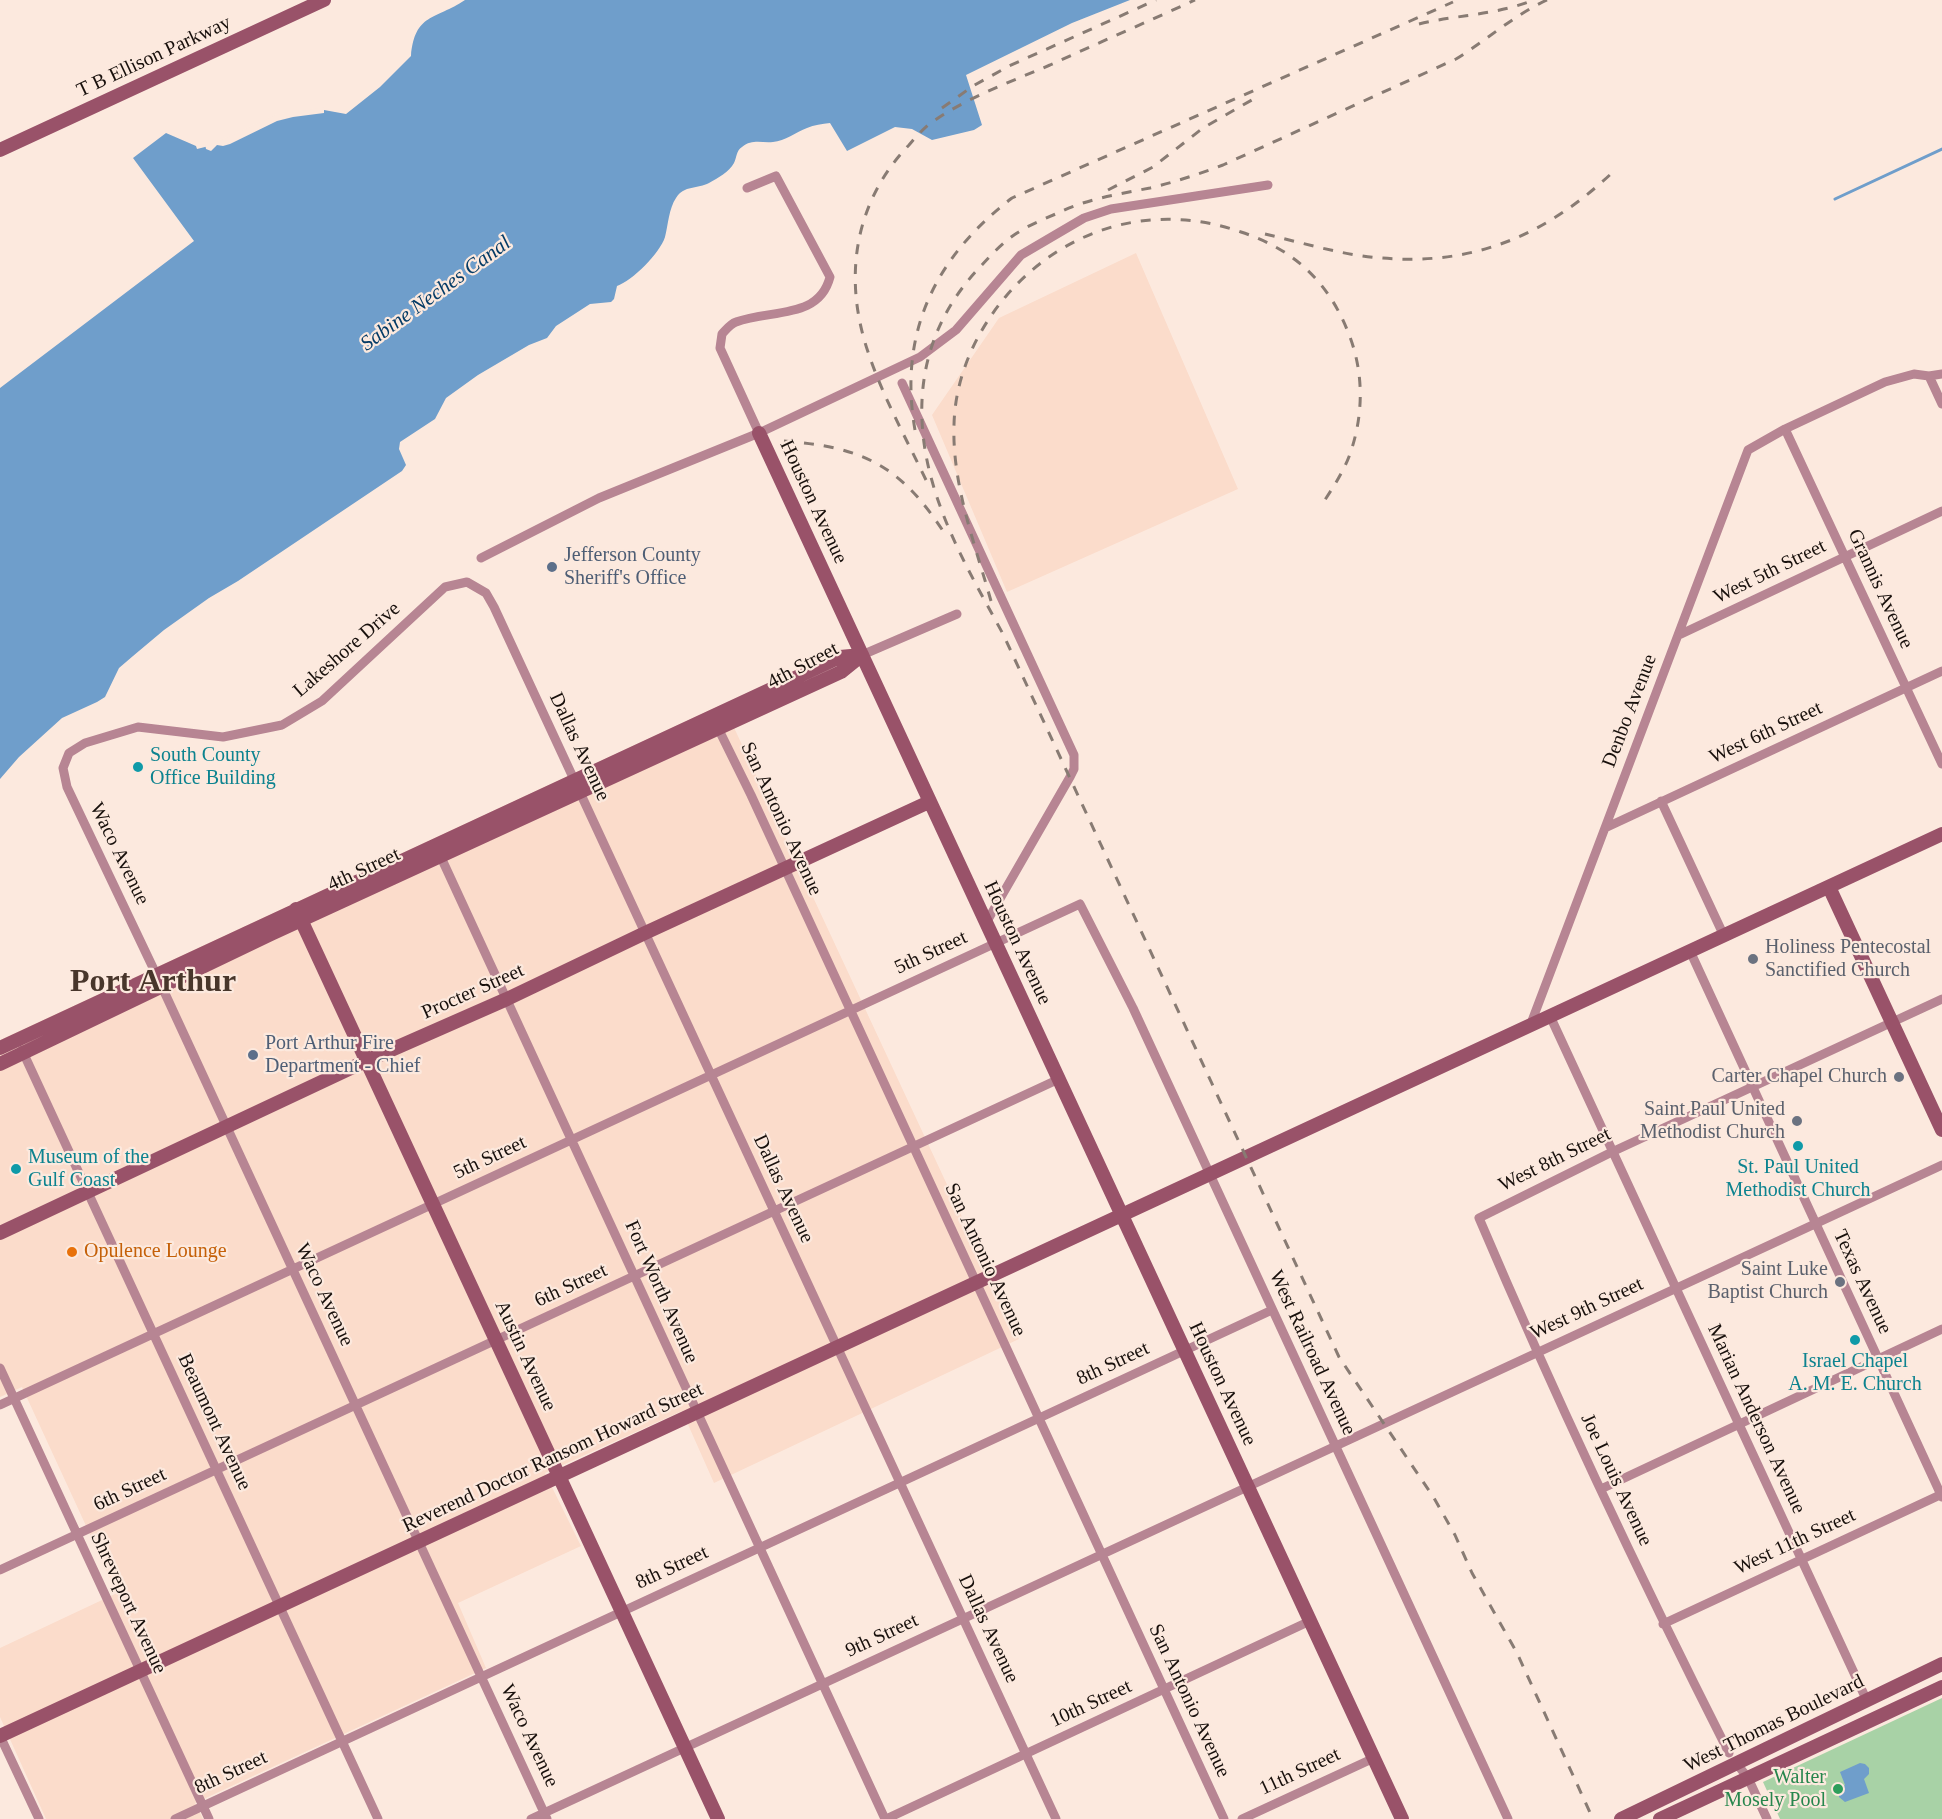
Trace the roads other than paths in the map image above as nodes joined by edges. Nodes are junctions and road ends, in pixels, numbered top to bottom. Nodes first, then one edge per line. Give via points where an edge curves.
1 (324, 0) edge
2 (0, 150) edge
3 (1268, 185) dead end
4 (747, 188) dead end
5 (1942, 374) edge
6 (1929, 376) junction
7 (902, 383) dead end
8 (1942, 404) edge
9 (1785, 429) junction
10 (759, 433) junction
11 (1942, 511) edge
12 (1845, 556) junction
13 (481, 558) dead end
14 (467, 582) joint
15 (957, 614) dead end
16 (1679, 635) junction
17 (862, 655) junction
18 (1942, 672) edge
19 (1906, 688) junction
20 (715, 723) junction
21 (1942, 764) edge
22 (67, 787) joint
23 (578, 787) junction
24 (1662, 801) junction
25 (929, 802) junction
26 (1605, 828) junction
27 (1942, 834) edge
28 (438, 851) junction
29 (785, 868) junction
30 (1829, 887) junction
31 (299, 915) junction
32 (986, 923) junction
33 (645, 933) junction
34 (1724, 936) junction
35 (995, 943) junction
36 (1689, 951) junction
37 (159, 980) junction
38 (507, 999) junction
39 (1942, 999) edge
40 (850, 1011) junction
41 (1550, 1016) junction
42 (1892, 1023) junction
43 (1530, 1026) junction
44 (17, 1040) junction
45 (0, 1048) edge
46 (23, 1053) junction
47 (366, 1061) junction
48 (0, 1064) edge
49 (711, 1076) junction
50 (1059, 1079) junction
51 (1752, 1088) junction
52 (227, 1127) junction
53 (1942, 1130) edge
54 (571, 1140) junction
55 (914, 1147) junction
56 (1614, 1151) junction
57 (1942, 1165) edge
58 (1209, 1174) junction
59 (88, 1191) junction
60 (432, 1205) junction
61 (774, 1212) junction
62 (1121, 1214) junction
63 (1479, 1218) joint
64 (1815, 1224) junction
65 (0, 1233) edge
66 (292, 1269) junction
67 (634, 1276) junction
68 (976, 1283) junction
69 (1677, 1288) junction
70 (1272, 1310) junction
71 (1942, 1329) edge
72 (153, 1334) junction
73 (496, 1340) junction
74 (836, 1348) junction
75 (1185, 1350) junction
76 (1536, 1353) junction
77 (1878, 1359) junction
78 (0, 1368) edge
79 (14, 1398) junction
80 (0, 1405) edge
81 (355, 1406) junction
82 (696, 1413) junction
83 (1038, 1418) junction
84 (1738, 1424) junction
85 (1335, 1446) junction
86 (216, 1470) junction
87 (559, 1477) junction
88 (900, 1482) junction
89 (1248, 1486) junction
90 (1601, 1489) junction
91 (1942, 1495) edge
92 (76, 1535) junction
93 (417, 1542) junction
94 (759, 1548) junction
95 (1101, 1555) junction
96 (1802, 1559) junction
97 (0, 1570) edge
98 (280, 1606) junction
99 (622, 1612) junction
100 (964, 1618) junction
101 (1310, 1621) junction
102 (1664, 1624) junction
103 (1942, 1664) edge
104 (140, 1671) junction
105 (482, 1677) junction
106 (823, 1684) junction
107 (1942, 1687) edge
108 (1164, 1690) junction
109 (1867, 1701) junction
110 (0, 1736) edge
111 (342, 1742) junction
112 (684, 1748) junction
113 (1026, 1754) junction
114 (1374, 1758) junction
115 (1733, 1758) junction
116 (1748, 1778) junction
117 (203, 1806) junction
118 (546, 1816) edge
119 (39, 1819) edge
120 (175, 1819) edge
121 (209, 1819) edge
122 (378, 1819) edge
123 (531, 1819) edge
124 (718, 1819) edge
125 (886, 1819) edge
126 (1056, 1819) edge
127 (1224, 1819) edge
128 (1242, 1819) edge
129 (1402, 1819) edge
130 (1508, 1819) edge
131 (1622, 1819) edge
132 (1660, 1819) edge
133 (1767, 1819) edge

1 - 2 street, T B Ellison Parkway
3 - 10 street via 1110,209 1084,218 1021,255 956,330 920,357
4 - 10 street, Houston Avenue via 776,176 830,277 827,290 808,306 734,323 722,334 720,348
5 - 6 street, Denbo Avenue
6 - 8 street
6 - 9 street, Denbo Avenue via 1914,374 1885,382
7 - 32 street via 1074,754 1070,777
9 - 12 street, Grannis Avenue
9 - 16 street, Denbo Avenue via 1748,450
10 - 13 street via 599,498
10 - 17 street, Houston Avenue
11 - 12 street, West 5th Street
12 - 16 street, West 5th Street
12 - 19 street, Grannis Avenue
14 - 22 street, Lakeshore Drive via 445,587 322,701 282,725 222,737 138,727 85,742 69,753 63,768
14 - 23 street, Dallas Avenue via 486,593 494,607
15 - 17 street
16 - 26 street, Denbo Avenue
17 - 20 street, 4th Street via 840,657
17 - 25 street, Houston Avenue
18 - 19 street, West 6th Street
19 - 21 street, Grannis Avenue
19 - 24 street, West 6th Street
20 - 23 street, 4th Street
20 - 29 street, San Antonio Avenue
22 - 37 street, Waco Avenue
23 - 28 street, 4th Street
23 - 33 street, Dallas Avenue
24 - 26 street, West 6th Street
24 - 34 street
25 - 29 street, Procter Street
25 - 32 street, Houston Avenue
26 - 43 street, Denbo Avenue
27 - 30 street, Reverend Doctor Ransom Howard Street
28 - 31 street, 4th Street
28 - 38 street, Fort Worth Avenue
29 - 33 street, Procter Street
29 - 40 street, San Antonio Avenue
30 - 34 street, Reverend Doctor Ransom Howard Street
30 - 42 street
31 - 37 street, 4th Street
31 - 47 street, Austin Avenue
32 - 35 street, Houston Avenue
33 - 38 street, Procter Street
33 - 49 street, Dallas Avenue
34 - 36 street, Reverend Doctor Ransom Howard Street
35 - 40 street, 5th Street
35 - 50 street, Houston Avenue
35 - 58 street, West Railroad Avenue via 1080,904
36 - 41 street, Reverend Doctor Ransom Howard Street
36 - 51 street, Texas Avenue
37 - 44 street, 4th Street
37 - 46 street, 4th Street
37 - 52 street, Waco Avenue
38 - 47 street, Procter Street
38 - 54 street, Fort Worth Avenue
39 - 42 street, West 8th Street
40 - 49 street, 5th Street
40 - 55 street, San Antonio Avenue
41 - 43 street, Reverend Doctor Ransom Howard Street
41 - 56 street, Marian Anderson Avenue
42 - 51 street, West 8th Street
42 - 53 street
43 - 58 street, Reverend Doctor Ransom Howard Street
44 - 45 street, 4th Street
44 - 46 street, Beaumont Avenue
46 - 48 street, 4th Street
46 - 59 street, Beaumont Avenue
47 - 52 street, Procter Street
47 - 60 street, Austin Avenue
49 - 54 street, 5th Street
49 - 61 street, Dallas Avenue
50 - 55 street, 6th Street
50 - 62 street, Houston Avenue
51 - 56 street, West 8th Street
51 - 64 street, Texas Avenue
52 - 59 street, Procter Street
52 - 66 street, Waco Avenue
54 - 60 street, 5th Street
54 - 67 street, Fort Worth Avenue
55 - 61 street, 6th Street
55 - 68 street, San Antonio Avenue
56 - 63 street, West 8th Street
56 - 69 street, Marian Anderson Avenue
57 - 64 street, West 9th Street
58 - 62 street, Reverend Doctor Ransom Howard Street
58 - 70 street, West Railroad Avenue
59 - 65 street, Procter Street
59 - 72 street, Beaumont Avenue
60 - 66 street, 5th Street
60 - 73 street, Austin Avenue
61 - 67 street, 6th Street
61 - 74 street, Dallas Avenue
62 - 68 street, Reverend Doctor Ransom Howard Street
62 - 75 street, Houston Avenue
63 - 76 street, Joe Louis Avenue
64 - 69 street, West 9th Street
64 - 77 street, Texas Avenue
66 - 72 street, 5th Street
66 - 81 street, Waco Avenue
67 - 73 street, 6th Street
67 - 82 street, Fort Worth Avenue
68 - 74 street, Reverend Doctor Ransom Howard Street
68 - 83 street, San Antonio Avenue
69 - 76 street, West 9th Street
69 - 84 street, Marian Anderson Avenue
70 - 75 street
70 - 85 street, West Railroad Avenue
71 - 77 street
72 - 79 street, 5th Street
72 - 86 street, Beaumont Avenue
73 - 81 street, 6th Street
73 - 87 street, Austin Avenue
74 - 82 street, Reverend Doctor Ransom Howard Street
74 - 88 street, Dallas Avenue
75 - 83 street, 8th Street
75 - 89 street, Houston Avenue
76 - 85 street, West 9th Street
76 - 90 street, Joe Louis Avenue
77 - 84 street
77 - 91 street, Texas Avenue
78 - 79 street, Shreveport Avenue
79 - 80 street, 5th Street
79 - 92 street, Shreveport Avenue
81 - 86 street, 6th Street
81 - 93 street, Waco Avenue
82 - 87 street, Reverend Doctor Ransom Howard Street
82 - 94 street, Fort Worth Avenue
83 - 88 street, 8th Street
83 - 95 street, San Antonio Avenue
84 - 90 street
84 - 96 street, Marian Anderson Avenue
85 - 89 street, West 9th Street
85 - 130 street, West Railroad Avenue
86 - 92 street, 6th Street
86 - 98 street, Beaumont Avenue
87 - 93 street, Reverend Doctor Ransom Howard Street
87 - 99 street, Austin Avenue
88 - 94 street, 8th Street
88 - 100 street, Dallas Avenue
89 - 95 street, 9th Street
89 - 101 street, Houston Avenue
90 - 102 street, Joe Louis Avenue
91 - 96 street, West 11th Street
92 - 97 street, 6th Street
92 - 104 street, Shreveport Avenue
93 - 98 street, Reverend Doctor Ransom Howard Street
93 - 105 street, Waco Avenue
94 - 99 street, 8th Street
94 - 106 street, Fort Worth Avenue
95 - 100 street, 9th Street
95 - 108 street, San Antonio Avenue
96 - 102 street, West 11th Street
96 - 109 street, Marian Anderson Avenue
98 - 104 street, Reverend Doctor Ransom Howard Street
98 - 111 street, Beaumont Avenue
99 - 105 street, 8th Street
99 - 112 street, Austin Avenue
100 - 106 street, 9th Street
100 - 113 street, Dallas Avenue
101 - 108 street, 10th Street
101 - 114 street, Houston Avenue
102 - 115 street, Joe Louis Avenue
103 - 109 street, West Thomas Boulevard
104 - 110 street, Reverend Doctor Ransom Howard Street
104 - 117 street, Shreveport Avenue
105 - 111 street, 8th Street
105 - 118 street, Waco Avenue
106 - 112 street, 9th Street
106 - 125 street, Fort Worth Avenue
107 - 116 street, West Thomas Boulevard
108 - 113 street, 10th Street
108 - 127 street, San Antonio Avenue
109 - 115 street, West Thomas Boulevard
110 - 119 street
111 - 117 street, 8th Street
111 - 122 street, Beaumont Avenue
112 - 118 street, 9th Street
112 - 124 street, Austin Avenue
113 - 125 street, 10th Street
113 - 126 street, Dallas Avenue
114 - 128 street, 11th Street
114 - 129 street, Houston Avenue
115 - 116 street, Joe Louis Avenue
115 - 131 street, West Thomas Boulevard
116 - 132 street, West Thomas Boulevard
116 - 133 street, Joe Louis Avenue
117 - 120 street, 8th Street
117 - 121 street, Shreveport Avenue
118 - 123 street, 9th Street

